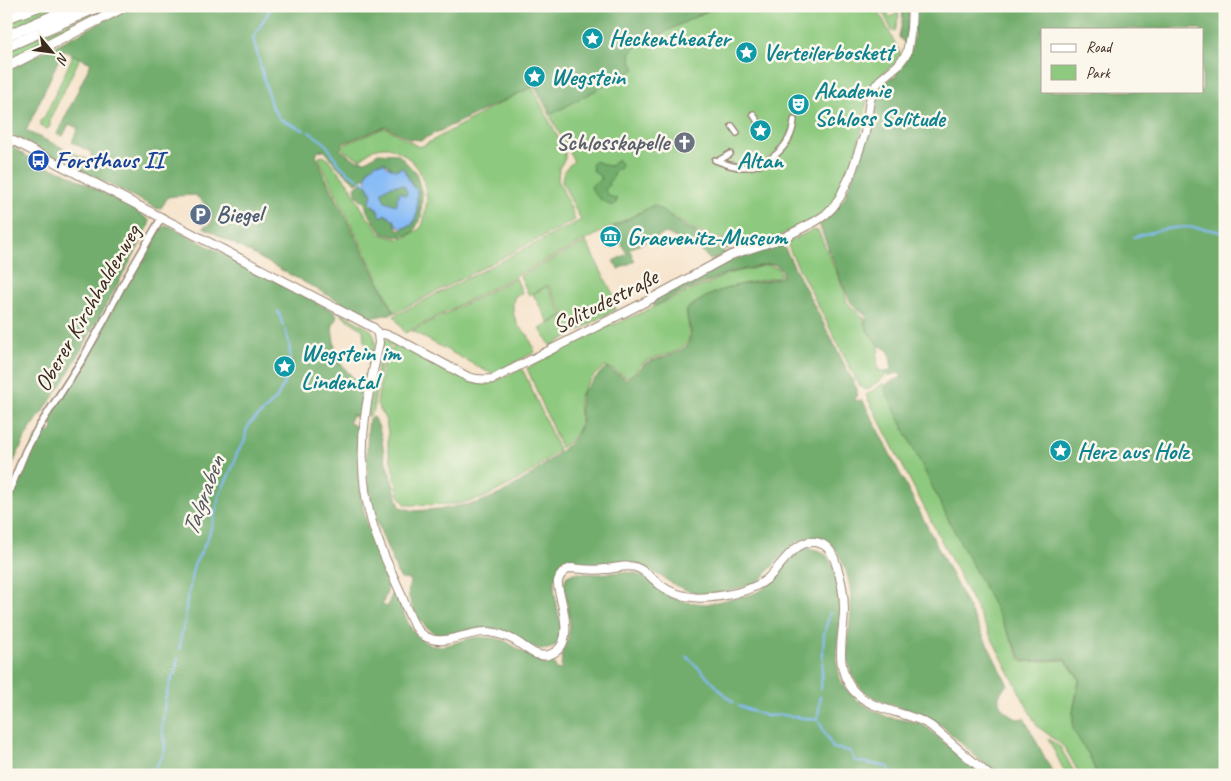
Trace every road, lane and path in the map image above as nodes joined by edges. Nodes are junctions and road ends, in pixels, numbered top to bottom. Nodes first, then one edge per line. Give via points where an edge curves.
1 (39, 6) edge
2 (76, 6) edge
3 (100, 6) edge
4 (125, 6) edge
5 (912, 6) edge
6 (6, 18) edge
7 (6, 36) edge
8 (6, 47) edge
9 (6, 67) edge
10 (754, 114) dead end
11 (794, 120) dead end
12 (758, 122) dead end
13 (732, 126) dead end
14 (737, 133) dead end
15 (6, 137) edge
16 (730, 154) dead end
17 (162, 217) junction
18 (378, 334) junction
19 (6, 499) edge
20 (989, 775) edge

1 - 6 highway
2 - 7 highway
3 - 8 highway
4 - 9 highway
5 - 18 street, Solitudestraße via 907,53 876,85 865,133 845,187 833,207 816,221 783,238 731,255 493,379 468,376 395,338
10 - 12 street
11 - 16 street via 782,149 759,165 737,167 717,160
13 - 14 street
15 - 17 street, Solitudestraße
17 - 18 street, Solitudestraße via 371,326
17 - 19 street, Oberer Kirchhaldenweg via 82,360 37,430
18 - 20 street via 364,423 367,499 374,527 396,583 422,635 450,640 490,632 506,636 537,654 549,655 563,643 565,618 558,582 562,573 571,568 605,570 636,567 669,591 693,598 708,598 760,584 795,548 813,542 829,550 839,572 844,608 841,658 844,674 854,690 876,706 917,718 931,726

